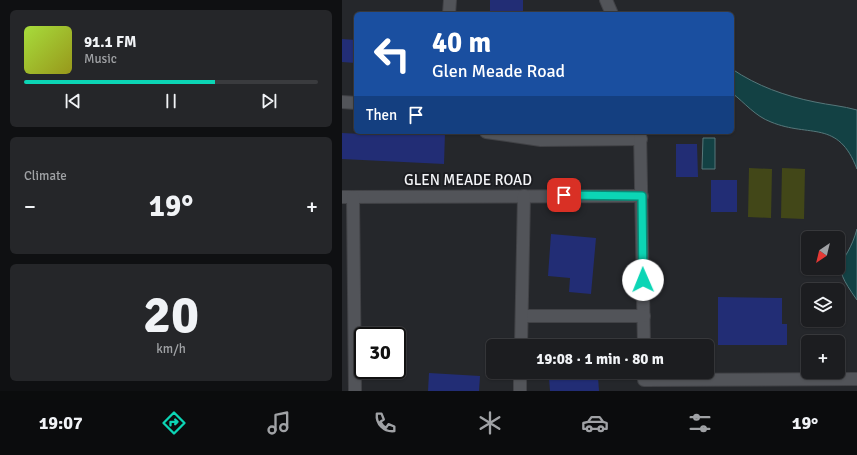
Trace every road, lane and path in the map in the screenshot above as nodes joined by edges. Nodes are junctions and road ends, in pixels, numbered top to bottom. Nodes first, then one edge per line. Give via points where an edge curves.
1 (450, 0) edge
2 (606, 0) edge
3 (450, 12) edge
4 (611, 12) edge
5 (342, 102) edge
6 (354, 103) edge
7 (500, 134) edge
8 (641, 135) edge
9 (524, 196) junction
10 (642, 196) junction
11 (347, 197) edge
12 (522, 316) junction
13 (644, 316) junction
14 (521, 339) edge
15 (644, 339) edge
16 (520, 379) edge
17 (857, 379) edge
18 (644, 381) edge
19 (805, 385) edge
20 (355, 391) edge
21 (520, 391) edge

1 - 3 street
2 - 4 street
5 - 6 street
7 - 8 street via 541,140
8 - 10 street
9 - 10 street, GLEN MEADE ROAD
9 - 11 street, GLEN MEADE ROAD
9 - 12 street
10 - 13 street
11 - 20 street
12 - 13 street
12 - 14 street
13 - 15 street
16 - 21 street
17 - 19 street
18 - 19 street

